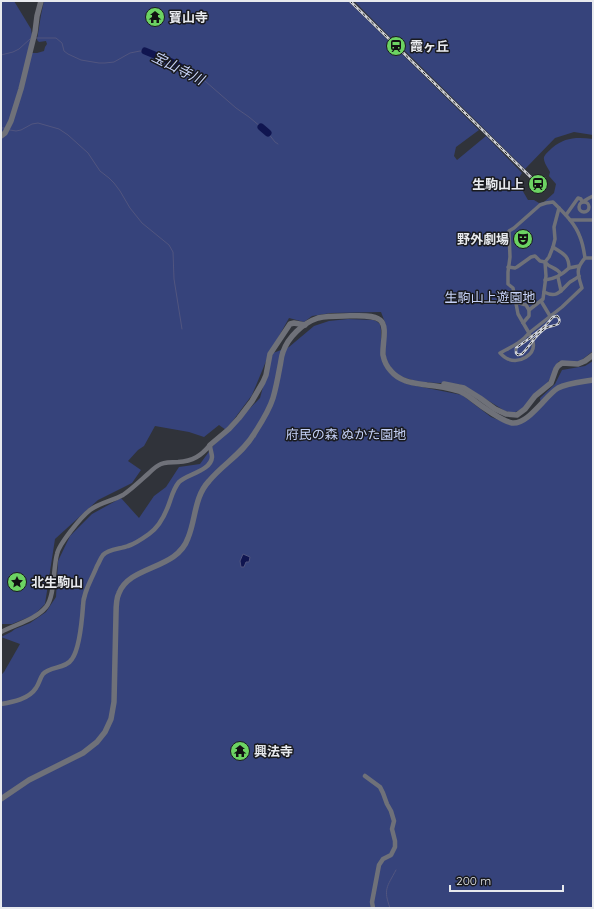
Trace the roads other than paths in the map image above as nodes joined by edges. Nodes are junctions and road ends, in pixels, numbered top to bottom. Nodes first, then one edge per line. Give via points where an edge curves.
1 (41, 1) edge
2 (3, 134) edge
3 (593, 196) edge
4 (583, 202) junction
5 (559, 208) junction
6 (588, 210) junction
7 (593, 211) edge
8 (566, 215) junction
9 (570, 220) junction
10 (593, 220) edge
11 (553, 247) junction
12 (585, 258) junction
13 (593, 258) edge
14 (545, 262) junction
15 (579, 266) junction
16 (508, 267) junction
17 (569, 268) junction
18 (559, 275) junction
19 (579, 276) junction
20 (545, 280) junction
21 (561, 291) junction
22 (544, 292) junction
23 (541, 301) junction
24 (516, 302) junction
25 (529, 310) junction
26 (550, 316) junction
27 (523, 323) junction
28 (304, 325) junction
29 (529, 333) junction
30 (593, 355) edge
31 (593, 380) edge
32 (428, 385) junction
33 (210, 445) junction
34 (1, 632) edge
35 (1, 704) edge
36 (365, 776) dead end
37 (1, 799) edge
38 (373, 908) edge

1 - 2 street via 21,89
3 - 4 street
4 - 6 street via 589,205
4 - 6 street via 578,205 580,210
4 - 8 street via 578,198
5 - 8 street
5 - 11 street via 554,226
5 - 16 street via 553,202 540,205 509,231
6 - 7 street
8 - 9 street
9 - 10 street
9 - 12 street via 580,237
11 - 14 street
11 - 17 street via 568,258
12 - 13 street
12 - 15 street
14 - 16 street via 534,256 515,268
14 - 18 street via 557,270
14 - 20 street
15 - 17 street
15 - 19 street
16 - 24 street via 508,284 513,288
17 - 18 street
18 - 20 street via 551,280
18 - 21 street
19 - 21 street
19 - 26 street via 582,288
20 - 22 street
21 - 22 street via 554,295
22 - 23 street
23 - 25 street
23 - 26 street
24 - 25 street via 526,305
24 - 27 street
25 - 27 street via 529,316
26 - 29 street
27 - 29 street
28 - 32 street via 318,318 328,317 377,318 384,325 384,356 391,371 408,382
28 - 33 street via 290,324 270,354 266,375 252,401 229,429
28 - 37 street via 288,340 272,400 253,436 208,481 201,492 196,503 189,538 184,547 171,559 134,576 119,592 114,702 111,719 105,732 98,742 83,753 29,780
29 - 29 street via 515,346 500,353 508,359 517,360 529,356 533,343
30 - 32 street via 578,364 562,363 558,366 551,383 517,415 500,412 464,388 432,383
31 - 32 street via 558,388 521,421 513,423 463,393
33 - 34 street via 193,459 157,466 122,495 90,510 78,522 58,551 52,592 47,607 39,614
33 - 35 street via 211,461 180,481 164,516 151,532 137,542 104,553 86,590 81,632 72,660 48,670 29,694
36 - 38 street via 380,786 394,821 394,847 391,855 383,859 379,865

